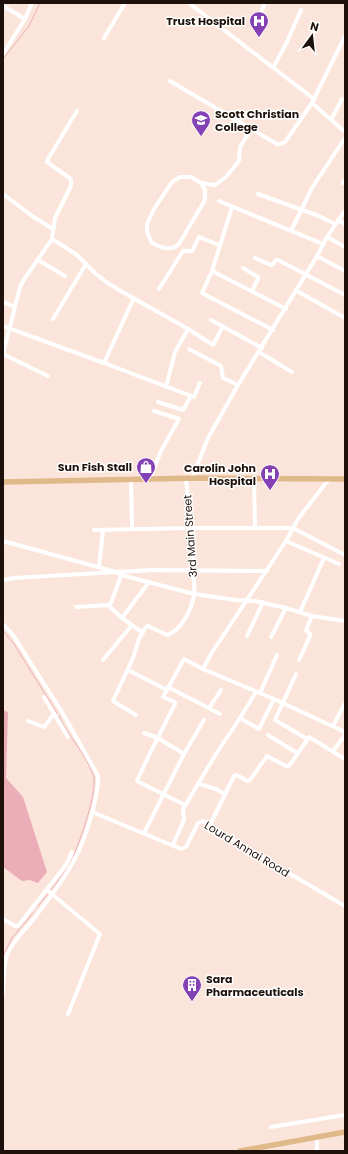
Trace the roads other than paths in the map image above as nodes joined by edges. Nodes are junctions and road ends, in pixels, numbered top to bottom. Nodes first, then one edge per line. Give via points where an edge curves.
1 (32, 3) edge
2 (125, 3) edge
3 (189, 3) edge
4 (265, 3) edge
5 (3, 6) edge
6 (262, 10) dead end
7 (301, 10) dead end
8 (26, 19) junction
9 (345, 36) edge
10 (104, 38) dead end
11 (3, 54) edge
12 (273, 68) junction
13 (170, 81) dead end
14 (342, 98) dead end
15 (313, 101) junction
16 (77, 111) dead end
17 (331, 120) junction
18 (251, 130) junction
19 (345, 132) edge
20 (345, 138) edge
21 (201, 183) junction
22 (3, 194) edge
23 (258, 194) dead end
24 (220, 201) dead end
25 (232, 207) junction
26 (301, 209) junction
27 (345, 212) edge
28 (337, 222) junction
29 (345, 224) edge
30 (53, 229) junction
31 (291, 231) junction
32 (327, 237) junction
33 (52, 239) junction
34 (323, 244) junction
35 (219, 245) junction
36 (345, 247) edge
37 (317, 256) junction
38 (255, 258) dead end
39 (38, 260) junction
40 (86, 264) junction
41 (243, 268) dead end
42 (212, 271) junction
43 (345, 271) edge
44 (306, 274) junction
45 (65, 276) dead end
46 (159, 289) dead end
47 (252, 291) junction
48 (297, 291) junction
49 (345, 295) edge
50 (134, 299) junction
51 (3, 302) edge
52 (15, 307) junction
53 (286, 309) junction
54 (345, 318) edge
55 (53, 319) dead end
56 (211, 320) dead end
57 (3, 326) edge
58 (223, 326) junction
59 (10, 329) junction
60 (188, 329) junction
61 (273, 330) junction
62 (189, 349) dead end
63 (261, 350) junction
64 (3, 354) edge
65 (104, 363) junction
66 (292, 372) dead end
67 (48, 376) dead end
68 (200, 384) dead end
69 (238, 385) junction
70 (166, 387) junction
71 (191, 396) junction
72 (158, 402) dead end
73 (183, 410) junction
74 (154, 411) dead end
75 (179, 419) junction
76 (189, 478) junction
77 (150, 479) junction
78 (254, 479) junction
79 (329, 479) junction
80 (345, 479) edge
81 (131, 480) junction
82 (3, 482) edge
83 (190, 528) junction
84 (255, 528) junction
85 (293, 528) junction
86 (132, 529) junction
87 (94, 530) dead end
88 (103, 530) junction
89 (3, 541) edge
90 (286, 541) junction
91 (345, 555) edge
92 (324, 558) junction
93 (339, 564) dead end
94 (99, 567) junction
95 (193, 570) junction
96 (267, 571) junction
97 (116, 572) junction
98 (122, 573) junction
99 (3, 580) edge
100 (149, 582) junction
101 (194, 594) junction
102 (247, 600) junction
103 (263, 602) junction
104 (108, 605) junction
105 (76, 607) dead end
106 (286, 608) junction
107 (300, 612) junction
108 (312, 616) junction
109 (122, 618) junction
110 (345, 621) edge
111 (3, 624) edge
112 (132, 625) junction
113 (142, 633) junction
114 (247, 636) dead end
115 (271, 638) dead end
116 (276, 655) dead end
117 (103, 660) dead end
118 (299, 660) dead end
119 (203, 669) junction
120 (128, 670) junction
121 (296, 674) dead end
122 (167, 689) junction
123 (221, 690) dead end
124 (258, 692) junction
125 (44, 696) dead end
126 (274, 699) junction
127 (282, 703) junction
128 (345, 703) edge
129 (209, 708) junction
130 (62, 712) junction
131 (220, 714) dead end
132 (55, 715) junction
133 (136, 715) dead end
134 (240, 718) junction
135 (204, 720) dead end
136 (28, 721) dead end
137 (333, 726) junction
138 (144, 733) dead end
139 (345, 734) edge
140 (268, 735) dead end
141 (68, 737) dead end
142 (158, 738) junction
143 (307, 739) junction
144 (333, 751) junction
145 (297, 753) junction
146 (184, 754) junction
147 (345, 759) edge
148 (199, 784) junction
149 (163, 794) junction
150 (225, 794) junction
151 (185, 804) junction
152 (92, 812) junction
153 (210, 825) junction
154 (144, 833) junction
155 (173, 845) junction
156 (72, 852) dead end
157 (47, 890) junction
158 (52, 894) junction
159 (345, 906) edge
160 (34, 907) junction
161 (39, 911) junction
162 (3, 919) edge
163 (3, 988) edge
164 (3, 995) edge
165 (68, 1014) dead end
166 (345, 1115) edge
167 (271, 1127) dead end
168 (345, 1132) edge
169 (317, 1137) junction
170 (240, 1151) edge
171 (318, 1151) edge

1 - 8 street
2 - 10 street
3 - 12 street
4 - 6 street
5 - 8 street
7 - 12 street
8 - 11 street
9 - 15 street
12 - 15 street
13 - 18 street
14 - 17 street
15 - 17 street
15 - 18 street via 283,144 272,142
16 - 30 street via 47,162 71,179
17 - 19 street
18 - 21 street via 240,147 240,161 226,177 215,186
20 - 26 street
21 - 21 street via 191,177 180,177 172,182 147,224 147,232 152,243 164,248 176,247 179,244 205,200
22 - 30 street
23 - 26 street
24 - 25 street
25 - 31 street
25 - 35 street
26 - 28 street
26 - 31 street
27 - 28 street
28 - 29 street
28 - 32 street
30 - 33 street
31 - 34 street
32 - 34 street
32 - 36 street
33 - 39 street
33 - 40 street
34 - 37 street
35 - 42 street
35 - 46 street via 199,237 192,251 183,251
37 - 43 street
37 - 44 street
38 - 44 street via 271,265 278,260
39 - 45 street
39 - 52 street via 23,283
40 - 50 street via 109,284
40 - 55 street
41 - 47 street via 258,277
42 - 47 street
42 - 61 street via 203,295
44 - 48 street
44 - 49 street
47 - 53 street
48 - 53 street
48 - 54 street
50 - 60 street
50 - 65 street
51 - 52 street
52 - 59 street
53 - 61 street
56 - 58 street
57 - 59 street
58 - 60 street via 213,345
58 - 63 street
59 - 64 street
59 - 65 street
60 - 70 street via 175,352
61 - 63 street
62 - 69 street via 221,366 223,378
63 - 66 street
63 - 69 street
64 - 67 street
65 - 70 street
68 - 71 street via 195,397
69 - 76 street
70 - 71 street
71 - 73 street
72 - 73 street
73 - 75 street
74 - 75 street
75 - 77 street via 161,451
76 - 77 main road
76 - 78 main road
76 - 83 street, 3rd Main Street
77 - 81 main road
78 - 79 main road
78 - 84 street
79 - 80 main road
79 - 85 street
81 - 82 main road
81 - 86 street
83 - 84 street
83 - 86 street
83 - 95 street, 3rd Main Street
84 - 85 street
85 - 90 street
85 - 91 street
86 - 88 street
87 - 88 street
88 - 94 street
89 - 94 street
90 - 92 street
90 - 96 street
92 - 93 street
92 - 107 street
94 - 97 street
95 - 96 street
95 - 98 street
95 - 101 street, 3rd Main Street
96 - 102 street
97 - 98 street
97 - 99 street
98 - 100 street
98 - 104 street
100 - 101 street
100 - 109 street
101 - 102 street
101 - 113 street, 3rd Main Street via 192,607 172,633 167,635 148,626
102 - 103 street
102 - 119 street
103 - 106 street
103 - 114 street
104 - 105 street
104 - 109 street
106 - 107 street
106 - 115 street
107 - 108 street
108 - 110 street
108 - 118 street via 306,630 310,636
109 - 112 street
111 - 130 street via 13,635
112 - 113 street
112 - 117 street
113 - 120 street
116 - 124 street
119 - 122 street via 184,659
119 - 124 street
120 - 122 street
120 - 133 street via 114,701
121 - 127 street
122 - 129 street
122 - 142 street via 164,697 176,704
123 - 129 street
124 - 126 street
124 - 134 street
125 - 132 street
126 - 127 street
126 - 134 street via 258,729
127 - 137 street
127 - 143 street via 275,720
128 - 137 street
129 - 131 street
130 - 132 street
130 - 152 street via 98,776
132 - 136 street via 44,727
132 - 141 street
134 - 148 street
135 - 146 street
137 - 139 street
138 - 142 street
139 - 144 street
140 - 145 street
142 - 146 street
142 - 149 street via 137,781
143 - 144 street via 309,737
143 - 145 street
144 - 147 street
145 - 150 street via 288,767 269,756 266,757 250,780 235,775
146 - 149 street
148 - 150 street
148 - 151 street
149 - 151 street
149 - 154 street
150 - 153 street
151 - 155 street via 182,811 184,820
152 - 154 street
152 - 158 street via 74,860
153 - 155 street, Lourd Annai Road via 203,821 198,823 184,849
153 - 159 street, Lourd Annai Road
154 - 155 street
156 - 157 street via 66,865
157 - 158 street
157 - 160 street
158 - 161 street
158 - 165 street via 100,934
160 - 161 street
160 - 162 street via 17,927
161 - 163 street via 8,954
163 - 164 street
166 - 167 street
168 - 169 main road
169 - 170 main road
169 - 171 street

